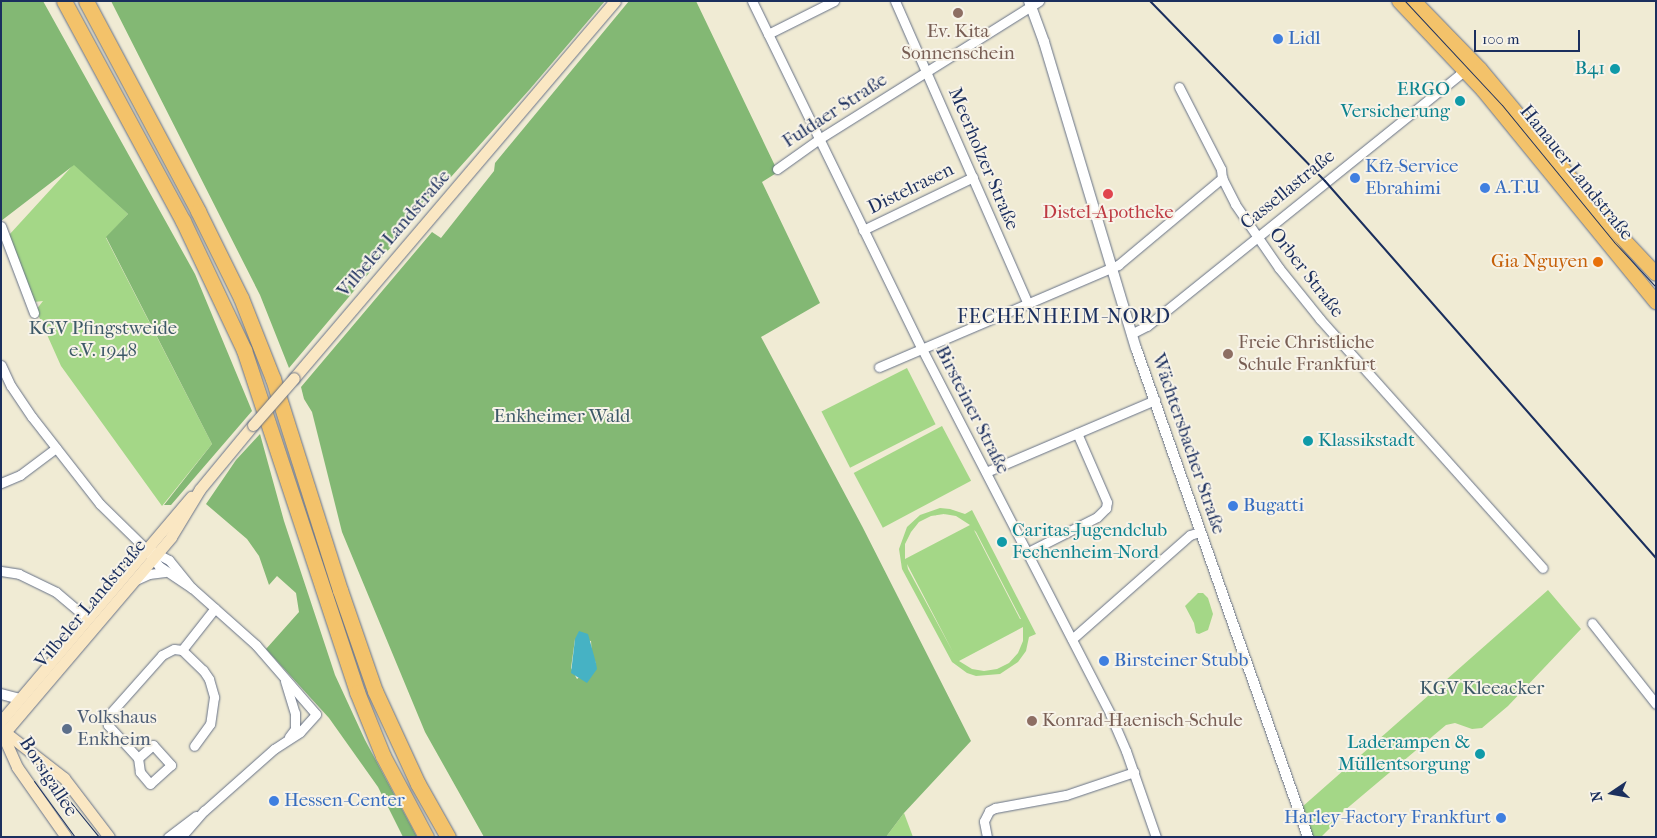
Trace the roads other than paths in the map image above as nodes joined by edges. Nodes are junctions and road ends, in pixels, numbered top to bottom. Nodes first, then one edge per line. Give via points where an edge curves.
1 (64, 1) edge
2 (86, 1) edge
3 (615, 1) edge
4 (752, 1) edge
5 (834, 1) edge
6 (895, 1) edge
7 (1399, 1) edge
8 (1414, 1) edge
9 (1033, 3) edge
10 (768, 34) junction
11 (1463, 50) junction
12 (1464, 70) junction
13 (926, 71) junction
14 (1180, 87) dead end
15 (818, 139) junction
16 (776, 169) dead end
17 (973, 177) junction
18 (1222, 178) junction
19 (1, 226) edge
20 (862, 230) junction
21 (1256, 236) junction
22 (1112, 268) junction
23 (1656, 274) edge
24 (1656, 302) edge
25 (1028, 304) junction
26 (34, 313) dead end
27 (1131, 334) junction
28 (922, 349) junction
29 (1, 365) edge
30 (879, 367) dead end
31 (11, 386) junction
32 (1, 391) edge
33 (1154, 400) junction
34 (1077, 433) junction
35 (56, 448) junction
36 (986, 472) junction
37 (1, 483) edge
38 (200, 489) junction
39 (1199, 532) junction
40 (171, 537) junction
41 (1028, 552) junction
42 (152, 553) junction
43 (169, 560) junction
44 (1543, 568) dead end
45 (1, 571) edge
46 (165, 572) junction
47 (130, 585) junction
48 (192, 588) junction
49 (215, 608) junction
50 (88, 619) junction
51 (1592, 623) dead end
52 (1072, 639) junction
53 (182, 650) junction
54 (280, 672) junction
55 (1, 694) edge
56 (20, 700) junction
57 (1656, 704) edge
58 (316, 714) junction
59 (295, 729) junction
60 (2, 731) edge
61 (289, 738) junction
62 (194, 746) dead end
63 (6, 756) edge
64 (138, 758) dead end
65 (1134, 772) junction
66 (203, 813) junction
67 (168, 836) edge
68 (66, 837) edge
69 (108, 837) edge
70 (181, 837) edge
71 (426, 837) edge
72 (448, 837) edge
73 (987, 837) edge
74 (1156, 837) edge
75 (1308, 837) edge

1 - 71 highway via 183,222 244,350 357,692 383,756
2 - 72 highway via 241,298 277,389 375,691 418,784
3 - 38 main road, Vilbeler Landstraße, bridge
4 - 10 street, Birsteiner Straße
5 - 10 street
6 - 13 street, Meerholzer Straße
7 - 12 main road, Hanauer Landstraße
8 - 11 main road, Hanauer Landstraße
9 - 13 street, Fuldaer Straße
9 - 22 street, Wächtersbacher Straße
10 - 15 street, Birsteiner Straße
11 - 12 street via 1466,59
11 - 23 main road, Hanauer Landstraße via 1610,226
12 - 21 street, Cassellastraße
12 - 24 main road, Hanauer Landstraße
13 - 15 street, Fuldaer Straße
13 - 17 street, Meerholzer Straße
14 - 18 street, Orber Straße via 1221,169
15 - 16 street, Fuldaer Straße
15 - 20 street, Birsteiner Straße
17 - 20 street, Distelrasen
17 - 25 street, Meerholzer Straße
18 - 21 street, Orber Straße
18 - 22 street
19 - 26 street
20 - 28 street, Birsteiner Straße
21 - 27 street, Cassellastraße via 1147,326
21 - 44 street, Orber Straße via 1320,319
22 - 25 street
22 - 27 street, Wächtersbacher Straße
25 - 28 street
27 - 33 street, Wächtersbacher Straße
28 - 30 street
28 - 36 street, Birsteiner Straße
29 - 31 street
31 - 32 street
31 - 35 street
33 - 34 street
33 - 39 street, Wächtersbacher Straße
34 - 36 street
34 - 41 street via 1107,502 1106,508 1097,517
35 - 37 street via 20,474
35 - 42 street via 100,504
36 - 41 street, Birsteiner Straße
38 - 40 main road, Vilbeler Landstraße
38 - 42 main road, Vilbeler Landstraße via 183,505
39 - 52 street via 1190,535
39 - 75 street, Wächtersbacher Straße
40 - 42 main road, Vilbeler Landstraße
40 - 43 street
41 - 52 street, Birsteiner Straße
42 - 43 street
42 - 46 street
42 - 47 main road, Vilbeler Landstraße
42 - 50 main road, Vilbeler Landstraße
43 - 48 street
45 - 50 street via 19,574 56,592
46 - 47 street via 146,575
46 - 48 street
47 - 60 main road, Vilbeler Landstraße
48 - 49 street
49 - 53 street
49 - 54 street
50 - 56 main road, Vilbeler Landstraße
51 - 57 street
52 - 65 street, Birsteiner Straße via 1110,714
53 - 62 street via 203,670 214,698 210,724
53 - 64 street via 174,649 162,655 107,717 108,725
54 - 58 street
54 - 59 street via 293,702
55 - 56 street
56 - 60 main road, Vilbeler Landstraße
58 - 59 street via 306,718
58 - 61 street via 300,732
59 - 61 street
60 - 63 main road, Borsigallee
60 - 69 main road, Borsigallee via 64,778
61 - 66 street
63 - 68 main road, Borsigallee
65 - 73 street via 1066,794 995,808 989,811 984,821
65 - 74 street, Birsteiner Straße
66 - 67 street
66 - 70 street

